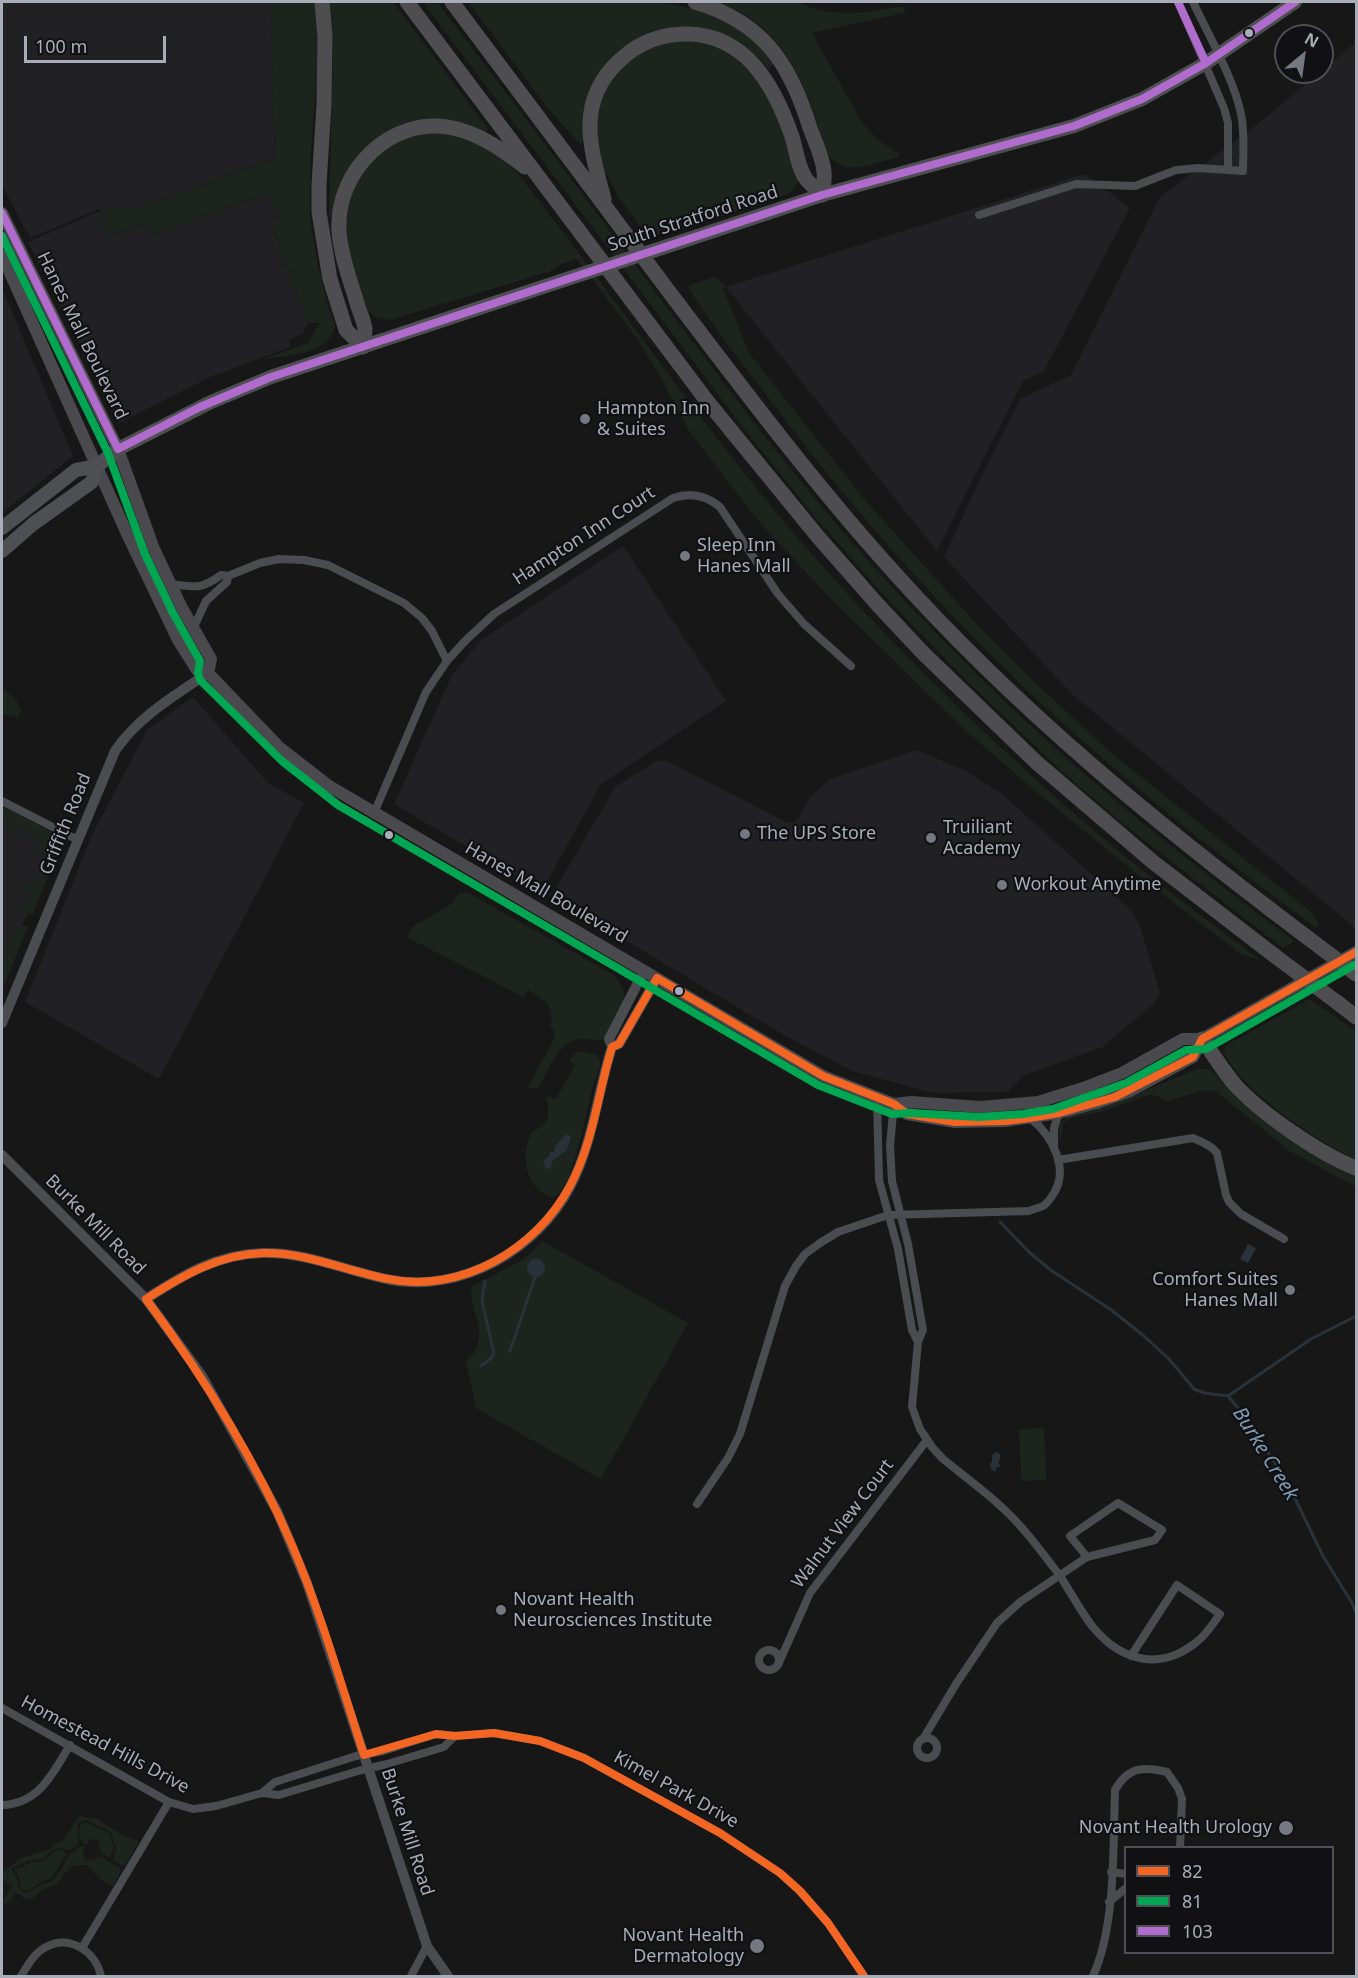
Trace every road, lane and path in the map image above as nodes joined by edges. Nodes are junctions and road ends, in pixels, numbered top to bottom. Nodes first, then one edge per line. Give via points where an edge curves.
1 (322, 2) edge
2 (407, 2) edge
3 (452, 2) edge
4 (695, 2) edge
5 (1178, 2) edge
6 (1193, 2) edge
7 (1295, 2) edge
8 (1219, 56) junction
9 (1206, 63) junction
10 (1228, 170) junction
11 (539, 177) junction
12 (822, 195) junction
13 (606, 208) junction
14 (2, 213) edge
15 (979, 214) dead end
16 (2, 255) edge
17 (363, 347) junction
18 (117, 449) junction
19 (97, 466) junction
20 (2, 528) edge
21 (2, 550) edge
22 (228, 576) junction
23 (171, 584) junction
24 (193, 628) junction
25 (447, 661) junction
26 (851, 666) dead end
27 (208, 673) junction
28 (2, 801) edge
29 (374, 813) junction
30 (78, 840) junction
31 (1356, 952) edge
32 (644, 971) junction
33 (1356, 974) edge
34 (657, 978) junction
35 (1356, 1017) edge
36 (2, 1023) edge
37 (1202, 1039) junction
38 (612, 1047) junction
39 (877, 1099) junction
40 (894, 1104) junction
41 (1059, 1113) junction
42 (1030, 1118) junction
43 (1054, 1147) junction
44 (2, 1155) edge
45 (1058, 1160) junction
46 (1356, 1168) edge
47 (899, 1214) junction
48 (888, 1215) junction
49 (1284, 1239) dead end
50 (146, 1299) junction
51 (918, 1342) junction
52 (927, 1440) junction
53 (697, 1504) dead end
54 (1087, 1557) junction
55 (1060, 1576) junction
56 (1131, 1656) junction
57 (778, 1665) dead end
58 (2, 1708) edge
59 (455, 1736) junction
60 (923, 1739) dead end
61 (70, 1745) junction
62 (364, 1755) junction
63 (368, 1768) junction
64 (262, 1793) junction
65 (169, 1802) junction
66 (2, 1806) edge
67 (1180, 1846) edge
68 (1111, 1872) junction
69 (1124, 1874) edge
70 (1124, 1889) edge
71 (1109, 1902) junction
72 (427, 1946) junction
73 (82, 1948) junction
74 (21, 1977) edge
75 (102, 1977) edge
76 (411, 1977) edge
77 (448, 1977) edge
78 (864, 1977) edge
79 (1093, 1977) edge

1 - 17 highway via 325,37 319,212 330,279 346,330
2 - 11 highway
3 - 13 highway
4 - 12 highway via 739,20 778,57 793,81 824,172
5 - 9 street
6 - 8 street
7 - 8 main road, South Stratford Road
8 - 9 main road, South Stratford Road
8 - 10 street via 1241,113 1244,132 1243,171
9 - 10 street via 1228,123
9 - 12 main road, South Stratford Road via 1142,99 1074,126
10 - 15 street via 1176,171 1135,186 1076,184
11 - 17 highway via 476,135 452,128 427,127 404,132 369,154 355,170 344,195 339,232 344,262 365,328
11 - 35 highway, bridge via 707,401 819,538 923,653 1035,762 1153,862
12 - 13 highway via 805,177 778,102 761,72 723,42 683,34 651,40 629,52 609,72 596,96 590,139
12 - 17 main road, South Stratford Road, bridge
13 - 33 highway, bridge via 787,446 892,570 958,640 1144,811
14 - 18 main road, Hanes Mall Boulevard
16 - 19 main road, Hanes Mall Boulevard
17 - 18 main road, South Stratford Road via 263,380
18 - 19 main road, South Stratford Road
18 - 23 main road, Hanes Mall Boulevard
19 - 20 main road, South Stratford Road via 76,470
19 - 21 main road, South Stratford Road via 92,482
19 - 27 main road, Hanes Mall Boulevard via 178,640 197,670
22 - 23 street via 221,575 200,587
22 - 24 street via 206,601
22 - 25 street via 279,559 328,565 404,603 432,631
23 - 24 main road, Hanes Mall Boulevard
24 - 27 main road, Hanes Mall Boulevard via 211,659
25 - 26 street, Hampton Inn Court via 494,614 673,498 690,495 704,497 720,507 778,594 804,624
25 - 29 street, Hampton Inn Court via 419,706
27 - 29 main road, Hanes Mall Boulevard via 279,747 312,775
27 - 30 street, Griffith Road via 142,720 123,739 109,763
28 - 30 street
29 - 32 main road, Hanes Mall Boulevard
30 - 36 street, Griffith Road
31 - 37 main road, Hanes Mall Boulevard
32 - 34 main road, Hanes Mall Boulevard
32 - 38 street via 609,1039
34 - 38 street via 619,1044
34 - 39 main road, Hanes Mall Boulevard via 823,1076
37 - 40 main road, Hanes Mall Boulevard via 1183,1040 1122,1073 1038,1102 980,1107
37 - 41 main road, Hanes Mall Boulevard via 1193,1057 1146,1083 1115,1097
37 - 46 highway via 1238,1088 1269,1114 1335,1160
38 - 50 street via 580,1166 570,1187 549,1219 503,1258 446,1279 403,1282 302,1256 246,1254 204,1264
39 - 40 main road, Hanes Mall Boulevard
39 - 48 street via 879,1180
40 - 42 main road, Hanes Mall Boulevard via 907,1114 955,1122
40 - 47 street via 890,1160
41 - 42 main road, Hanes Mall Boulevard
41 - 43 street
42 - 43 street via 1043,1128
43 - 45 street
44 - 50 street, Burke Mill Road
45 - 47 street via 1061,1179 1044,1205 1029,1210
45 - 49 street via 1192,1138 1217,1153 1226,1195 1235,1209
47 - 48 street
47 - 51 street via 918,1294 923,1330
48 - 51 street via 912,1330
48 - 53 street via 838,1232 805,1254 796,1266 785,1286 740,1434
50 - 62 street, Burke Mill Road via 202,1376 277,1511 307,1583
51 - 52 street via 912,1407
52 - 55 street via 1022,1527
52 - 57 street, Walnut View Court via 810,1593
54 - 54 street via 1155,1539 1162,1530 1119,1503 1070,1536
54 - 55 street
55 - 56 street via 1093,1627
55 - 60 street via 1020,1602 997,1623
56 - 56 street via 1152,1661 1177,1654 1202,1637 1220,1614 1177,1585
58 - 61 street, Homestead Hills Drive
59 - 62 street, Kimel Park Drive via 436,1734
59 - 63 street, Kimel Park Drive via 444,1747
59 - 78 street, Kimel Park Drive via 494,1733 554,1745 730,1839 800,1891 828,1923
61 - 65 street, Homestead Hills Drive
61 - 66 street via 38,1793 17,1804
62 - 63 street, Burke Mill Road
62 - 64 street, Homestead Hills Drive via 275,1782
63 - 64 street, Kimel Park Drive via 279,1795
63 - 72 street, Burke Mill Road
64 - 65 street, Homestead Hills Drive via 205,1808
65 - 73 street
67 - 68 street via 1182,1799 1178,1788 1167,1772 1140,1769 1120,1781 1115,1790
68 - 69 street
68 - 71 street
70 - 71 street
71 - 79 street via 1106,1937
72 - 76 street
72 - 77 street, Burke Mill Road
73 - 74 street via 63,1943 46,1947 33,1957
73 - 75 street via 98,1965

